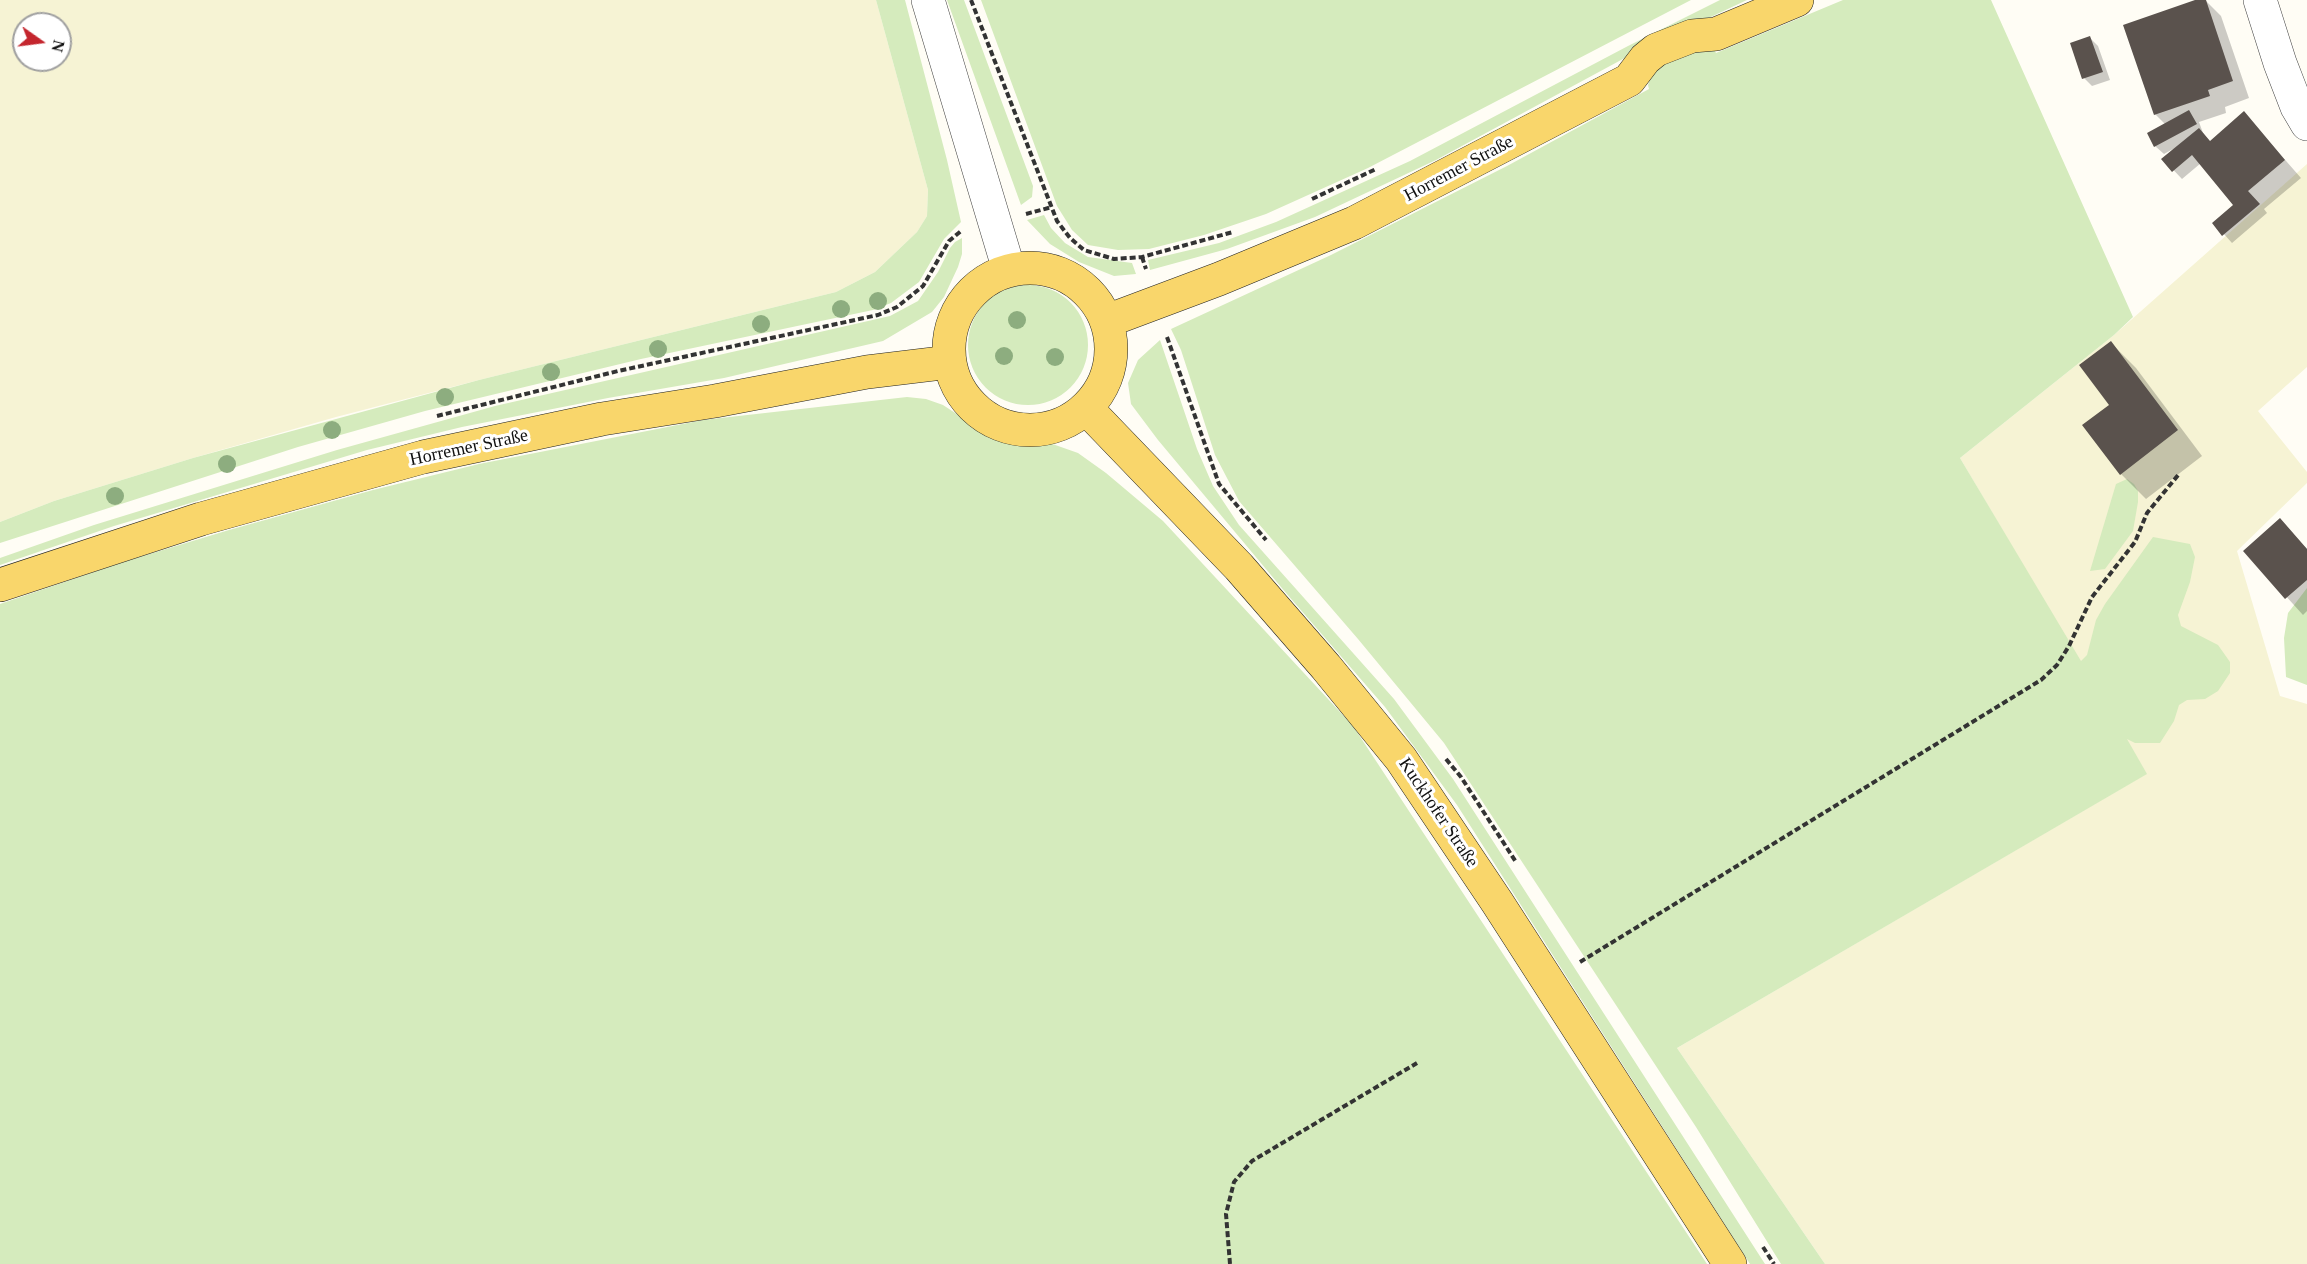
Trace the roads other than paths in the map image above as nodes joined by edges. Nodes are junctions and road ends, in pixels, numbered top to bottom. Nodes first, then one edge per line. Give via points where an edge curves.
1 (928, 0) edge
2 (1797, 0) edge
3 (2260, 0) edge
4 (2307, 124) edge
5 (1009, 270) junction
6 (1107, 321) junction
7 (950, 362) junction
8 (1086, 408) junction
9 (0, 585) edge
10 (1730, 1264) edge

1 - 5 street
2 - 6 main road, Horremer Straße via 1716,34 1692,36 1656,50 1629,80 1353,223
3 - 4 street via 2280,63
5 - 6 main road via 1039,267 1068,276 1092,295
5 - 7 main road via 982,283 962,304 950,332
6 - 8 main road via 1111,336 1109,368 1097,396
7 - 8 main road via 963,394 988,418 1004,426 1039,430 1072,419
7 - 9 main road, Horremer Straße via 867,372 602,419 423,457 201,519
8 - 10 main road, Kuckhofer Straße via 1239,567 1401,759

